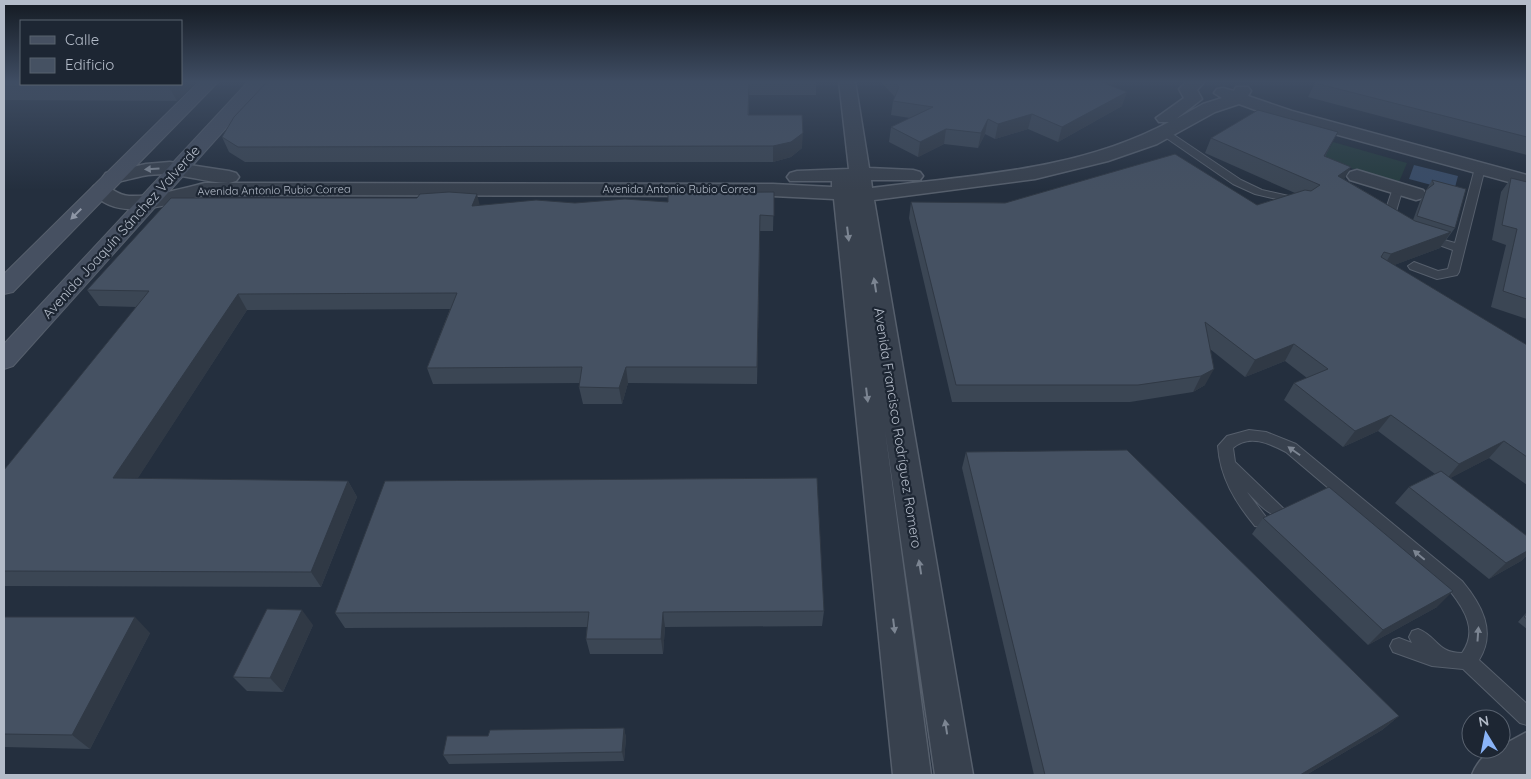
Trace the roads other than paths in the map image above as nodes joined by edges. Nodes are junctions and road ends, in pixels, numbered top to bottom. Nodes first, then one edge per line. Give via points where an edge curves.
1 (173, 117) edge
2 (226, 117) edge
3 (842, 117) edge
4 (853, 117) edge
5 (1177, 117) edge
6 (1189, 117) edge
7 (1297, 117) edge
8 (1318, 117) edge
9 (1157, 132) junction
10 (1480, 168) junction
11 (178, 169) junction
12 (1527, 173) edge
13 (1357, 176) dead end
14 (1527, 181) edge
15 (107, 183) junction
16 (813, 184) junction
17 (863, 184) junction
18 (1407, 191) joint
19 (150, 200) junction
20 (1302, 202) edge
21 (1404, 229) edge
22 (1418, 235) edge
23 (1460, 248) junction
24 (1414, 266) dead end
25 (4, 287) edge
26 (4, 360) edge
27 (1225, 463) junction
28 (1278, 511) edge
29 (1261, 521) dead end
30 (1418, 637) dead end
31 (1399, 646) dead end
32 (1467, 661) junction
33 (1446, 662) junction
34 (1527, 716) edge
35 (1527, 751) edge
36 (912, 775) edge
37 (954, 775) edge
38 (1491, 775) edge

1 - 15 main road
2 - 11 main road, Avenida Joaquín Sánchez Valverde
3 - 17 street, Avenida Francisco Rodríguez Romero
4 - 17 street, Avenida Francisco Rodríguez Romero
5 - 9 street, Avenida Antonio Rubio Correa
6 - 9 street, Avenida Antonio Rubio Correa
7 - 10 street
8 - 12 street
9 - 17 street, Avenida Antonio Rubio Correa via 1101,157 1035,173
9 - 20 lane via 1237,182 1259,192
10 - 14 street
10 - 23 lane
11 -> 15 street, Avenida Antonio Rubio Correa via 138,170
11 - 16 street, Avenida Antonio Rubio Correa via 209,177 769,179
11 - 19 main road, Avenida Joaquín Sánchez Valverde
13 - 18 street
15 - 19 street, Avenida Antonio Rubio Correa via 108,198 126,202
15 -> 25 main road
16 - 17 street, Avenida Antonio Rubio Correa
16 - 19 street, Avenida Antonio Rubio Correa via 774,190 215,189
17 -> 36 street, Avenida Francisco Rodríguez Romero
37 -> 17 street, Avenida Francisco Rodríguez Romero
18 - 21 lane via 1388,218
19 - 26 main road, Avenida Joaquín Sánchez Valverde
22 - 23 lane
23 - 24 lane via 1453,272 1446,275
27 - 28 lane
27 - 29 lane via 1234,486
32 -> 27 lane via 1476,650 1479,624 1466,597 1306,460 1277,441 1246,435 1232,438 1225,446
30 - 33 lane
31 - 33 lane
32 - 33 lane
32 - 34 lane
35 - 38 street

